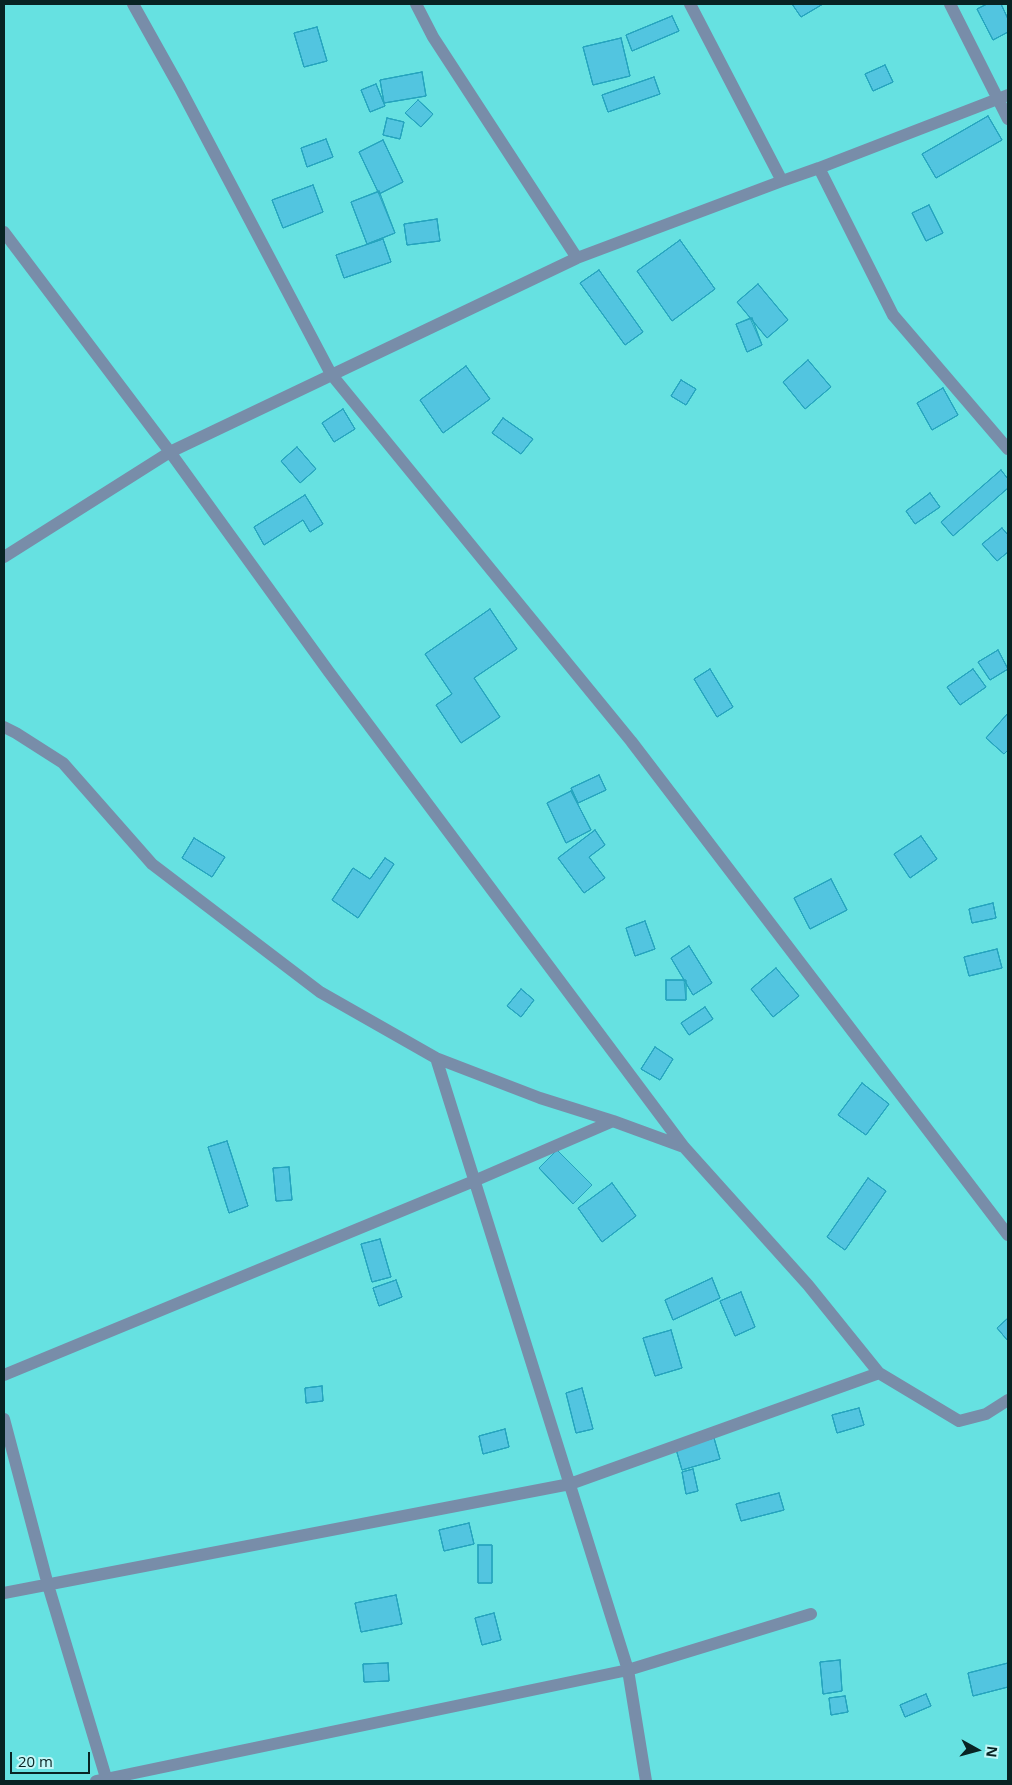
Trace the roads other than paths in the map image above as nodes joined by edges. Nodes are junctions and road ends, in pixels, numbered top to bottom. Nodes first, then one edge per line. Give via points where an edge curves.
1 (133, 4) edge
2 (416, 4) edge
3 (690, 4) edge
4 (950, 4) edge
5 (1003, 97) edge
6 (1008, 119) edge
7 (819, 168) junction
8 (782, 181) junction
9 (4, 232) edge
10 (577, 258) junction
11 (332, 374) junction
12 (1008, 449) edge
13 (170, 452) junction
14 (4, 557) edge
15 (4, 727) edge
16 (436, 1058) junction
17 (613, 1121) junction
18 (684, 1147) junction
19 (474, 1181) junction
20 (1008, 1235) edge
21 (879, 1373) junction
22 (4, 1375) edge
23 (1008, 1400) edge
24 (4, 1419) edge
25 (570, 1484) junction
26 (48, 1585) junction
27 (4, 1593) edge
28 (811, 1614) dead end
29 (628, 1670) junction
30 (103, 1781) edge
31 (646, 1781) edge

1 - 11 street
2 - 10 street via 432,37
3 - 8 street
4 - 5 street
5 - 6 street
5 - 7 street
7 - 8 street
7 - 12 street via 893,315
8 - 10 street
9 - 13 street
10 - 11 street
11 - 13 street
11 - 20 street via 630,741
13 - 14 street
13 - 18 street via 341,688
15 - 16 street via 63,763 152,864 320,992
16 - 17 street via 540,1098
16 - 19 street
17 - 18 street
17 - 19 street
18 - 21 street via 808,1285
19 - 22 street
19 - 25 street
21 - 23 street via 959,1421 986,1414
21 - 25 street
24 - 26 street
25 - 26 street
25 - 29 street
26 - 27 street
26 - 30 street
28 - 29 street
29 - 30 street
29 - 31 street

